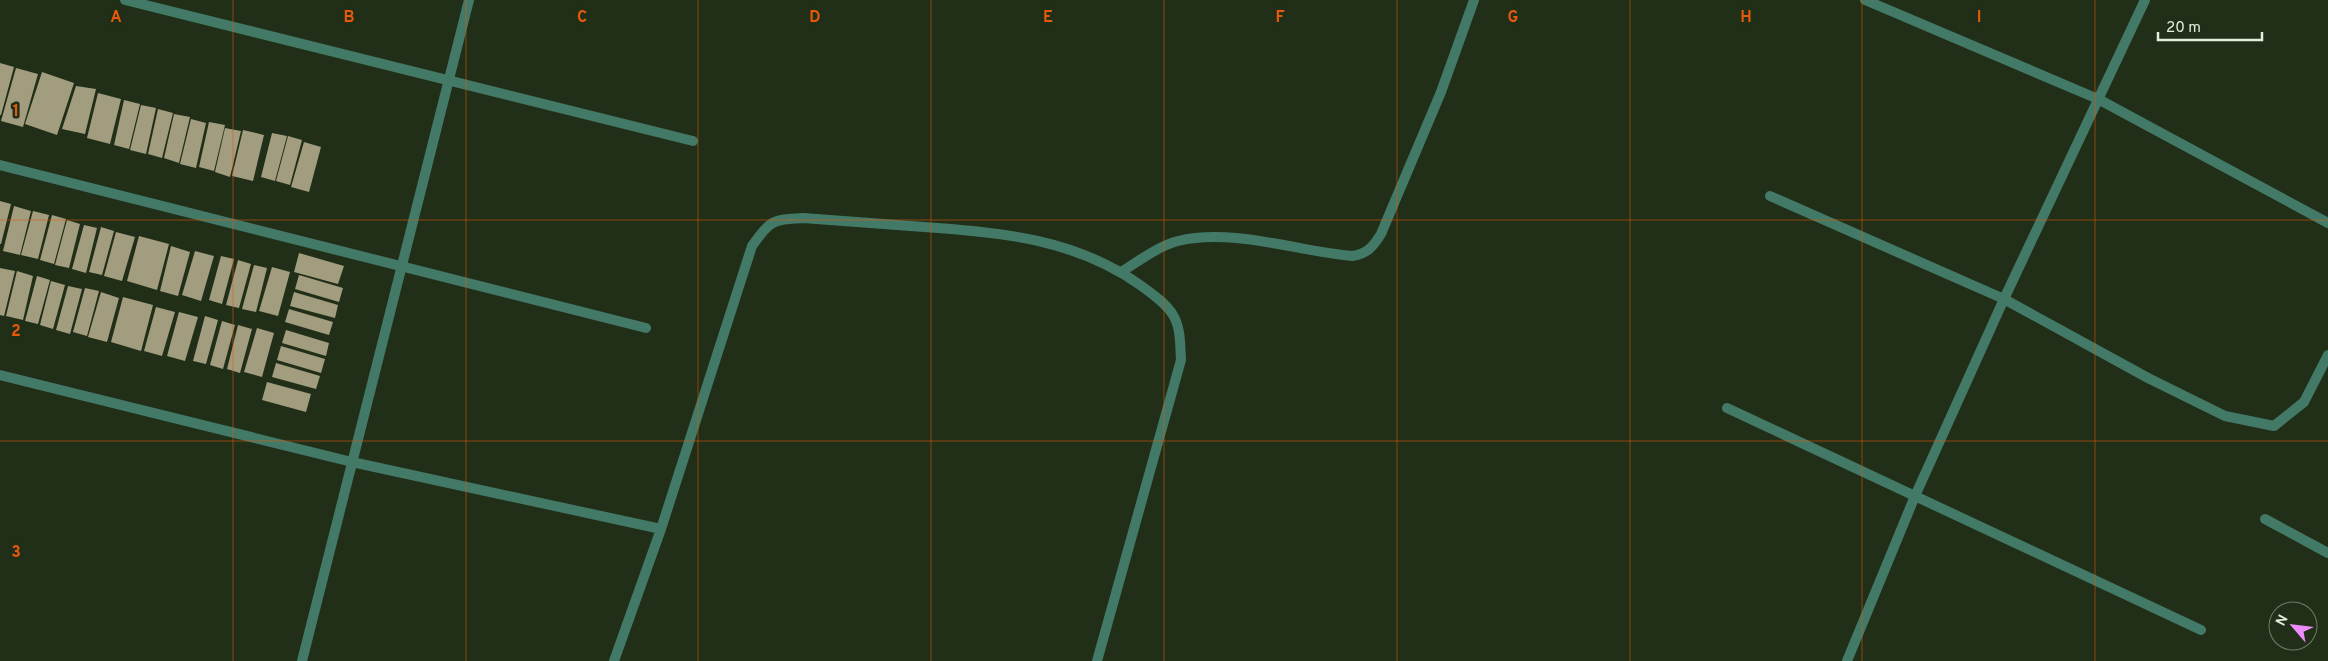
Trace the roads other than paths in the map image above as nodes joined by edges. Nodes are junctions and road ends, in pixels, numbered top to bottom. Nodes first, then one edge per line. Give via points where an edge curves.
1 (125, 0) edge
2 (469, 0) edge
3 (1474, 0) edge
4 (1865, 0) edge
5 (2145, 0) edge
6 (449, 80) junction
7 (2098, 99) junction
8 (693, 141) dead end
9 (0, 165) edge
10 (1770, 196) dead end
11 (2328, 223) edge
12 (402, 265) junction
13 (1121, 272) junction
14 (2004, 299) junction
15 (646, 328) dead end
16 (2328, 355) edge
17 (0, 375) edge
18 (1728, 408) dead end
19 (352, 462) junction
20 (1915, 496) junction
21 (2265, 519) dead end
22 (660, 529) junction
23 (2328, 554) edge
24 (2201, 630) dead end
25 (302, 661) edge
26 (614, 661) edge
27 (1096, 661) edge
28 (1848, 661) edge

1 - 6 street
2 - 6 street
3 - 13 street via 1441,92 1381,234 1372,248 1352,256 1248,240 1205,238 1178,241
4 - 7 street
5 - 7 street
6 - 8 street
6 - 12 street
7 - 11 street
7 - 14 street
9 - 12 street
10 - 14 street
12 - 15 street
12 - 19 street
13 - 22 street via 1046,241 993,231 778,219 766,226 752,246
13 - 27 street via 1158,298 1173,315 1180,336 1181,360
14 - 16 street via 2225,416 2274,426 2304,402
14 - 20 street
17 - 19 street
18 - 20 street
19 - 22 street
19 - 25 street
20 - 24 street
20 - 28 street
21 - 23 street
22 - 26 street

